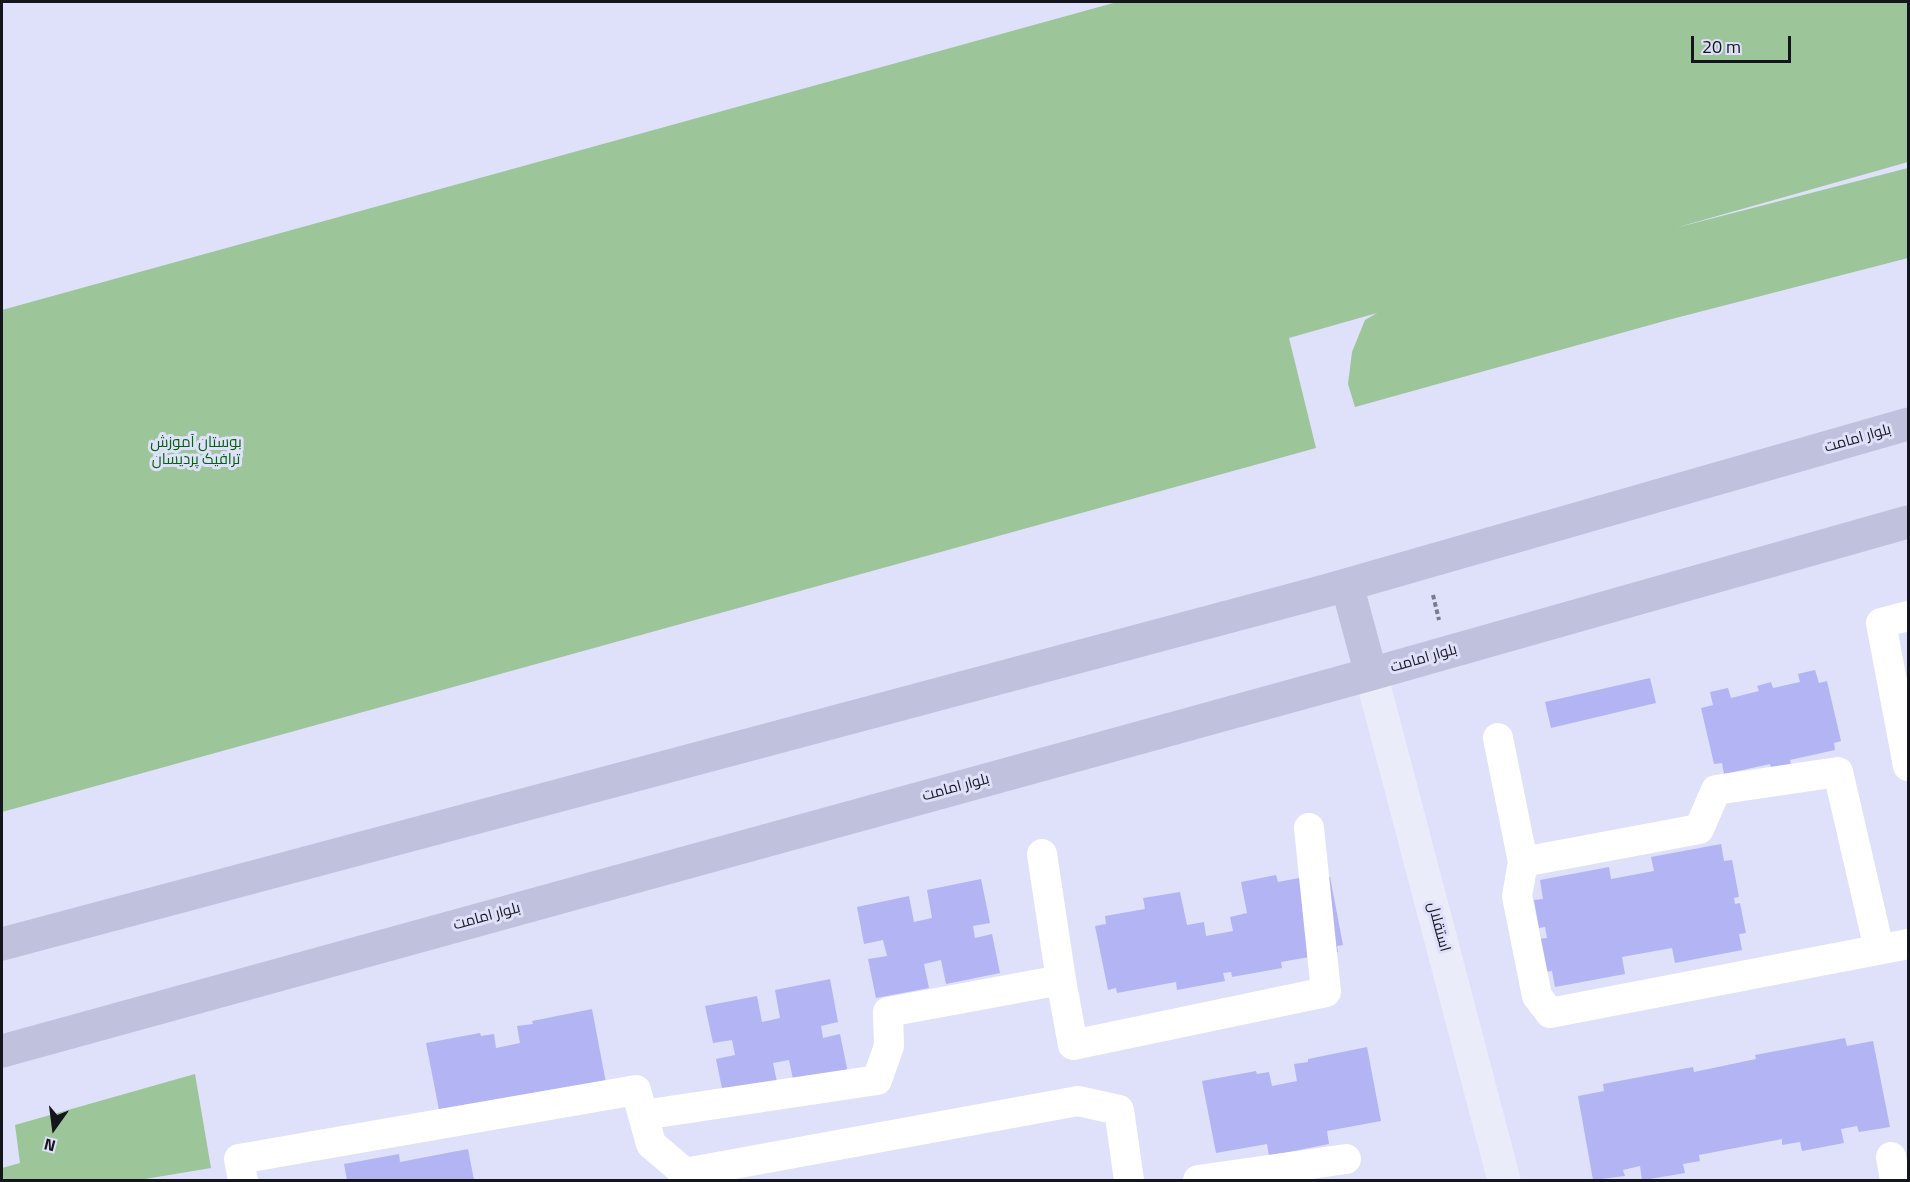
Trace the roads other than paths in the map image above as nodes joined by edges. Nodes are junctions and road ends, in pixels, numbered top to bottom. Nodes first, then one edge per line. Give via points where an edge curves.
1 (1908, 424) edge
2 (1908, 522) edge
3 (1347, 585) junction
4 (1908, 616) edge
5 (1371, 674) junction
6 (1498, 738) dead end
7 (1908, 766) edge
8 (1309, 828) dead end
9 (1042, 854) dead end
10 (1523, 862) junction
11 (2, 944) edge
12 (1908, 944) edge
13 (1879, 949) junction
14 (1061, 980) junction
15 (2, 1051) edge
16 (643, 1116) junction
17 (1346, 1159) dead end
18 (686, 1177) edge
19 (243, 1180) edge
20 (1129, 1180) edge
21 (1198, 1180) edge
22 (1504, 1180) edge

1 - 3 main road, بلوار امامت
2 - 5 main road, بلوار امامت
3 - 5 main road
3 - 11 main road, بلوار امامت
4 - 7 street via 1881,623
5 - 15 main road, بلوار امامت
5 - 22 main road, استقلال
6 - 10 street
8 - 14 street via 1326,992 1073,1045
9 - 14 street
10 - 13 street via 1517,896 1537,996 1550,1013
10 - 13 street via 1699,829 1716,790 1838,772
12 - 13 street
14 - 16 street via 888,1012 889,1046 877,1080
16 - 18 street via 651,1144
16 - 19 street via 636,1090 239,1159
17 - 21 street
18 - 20 street via 1078,1101 1119,1110

